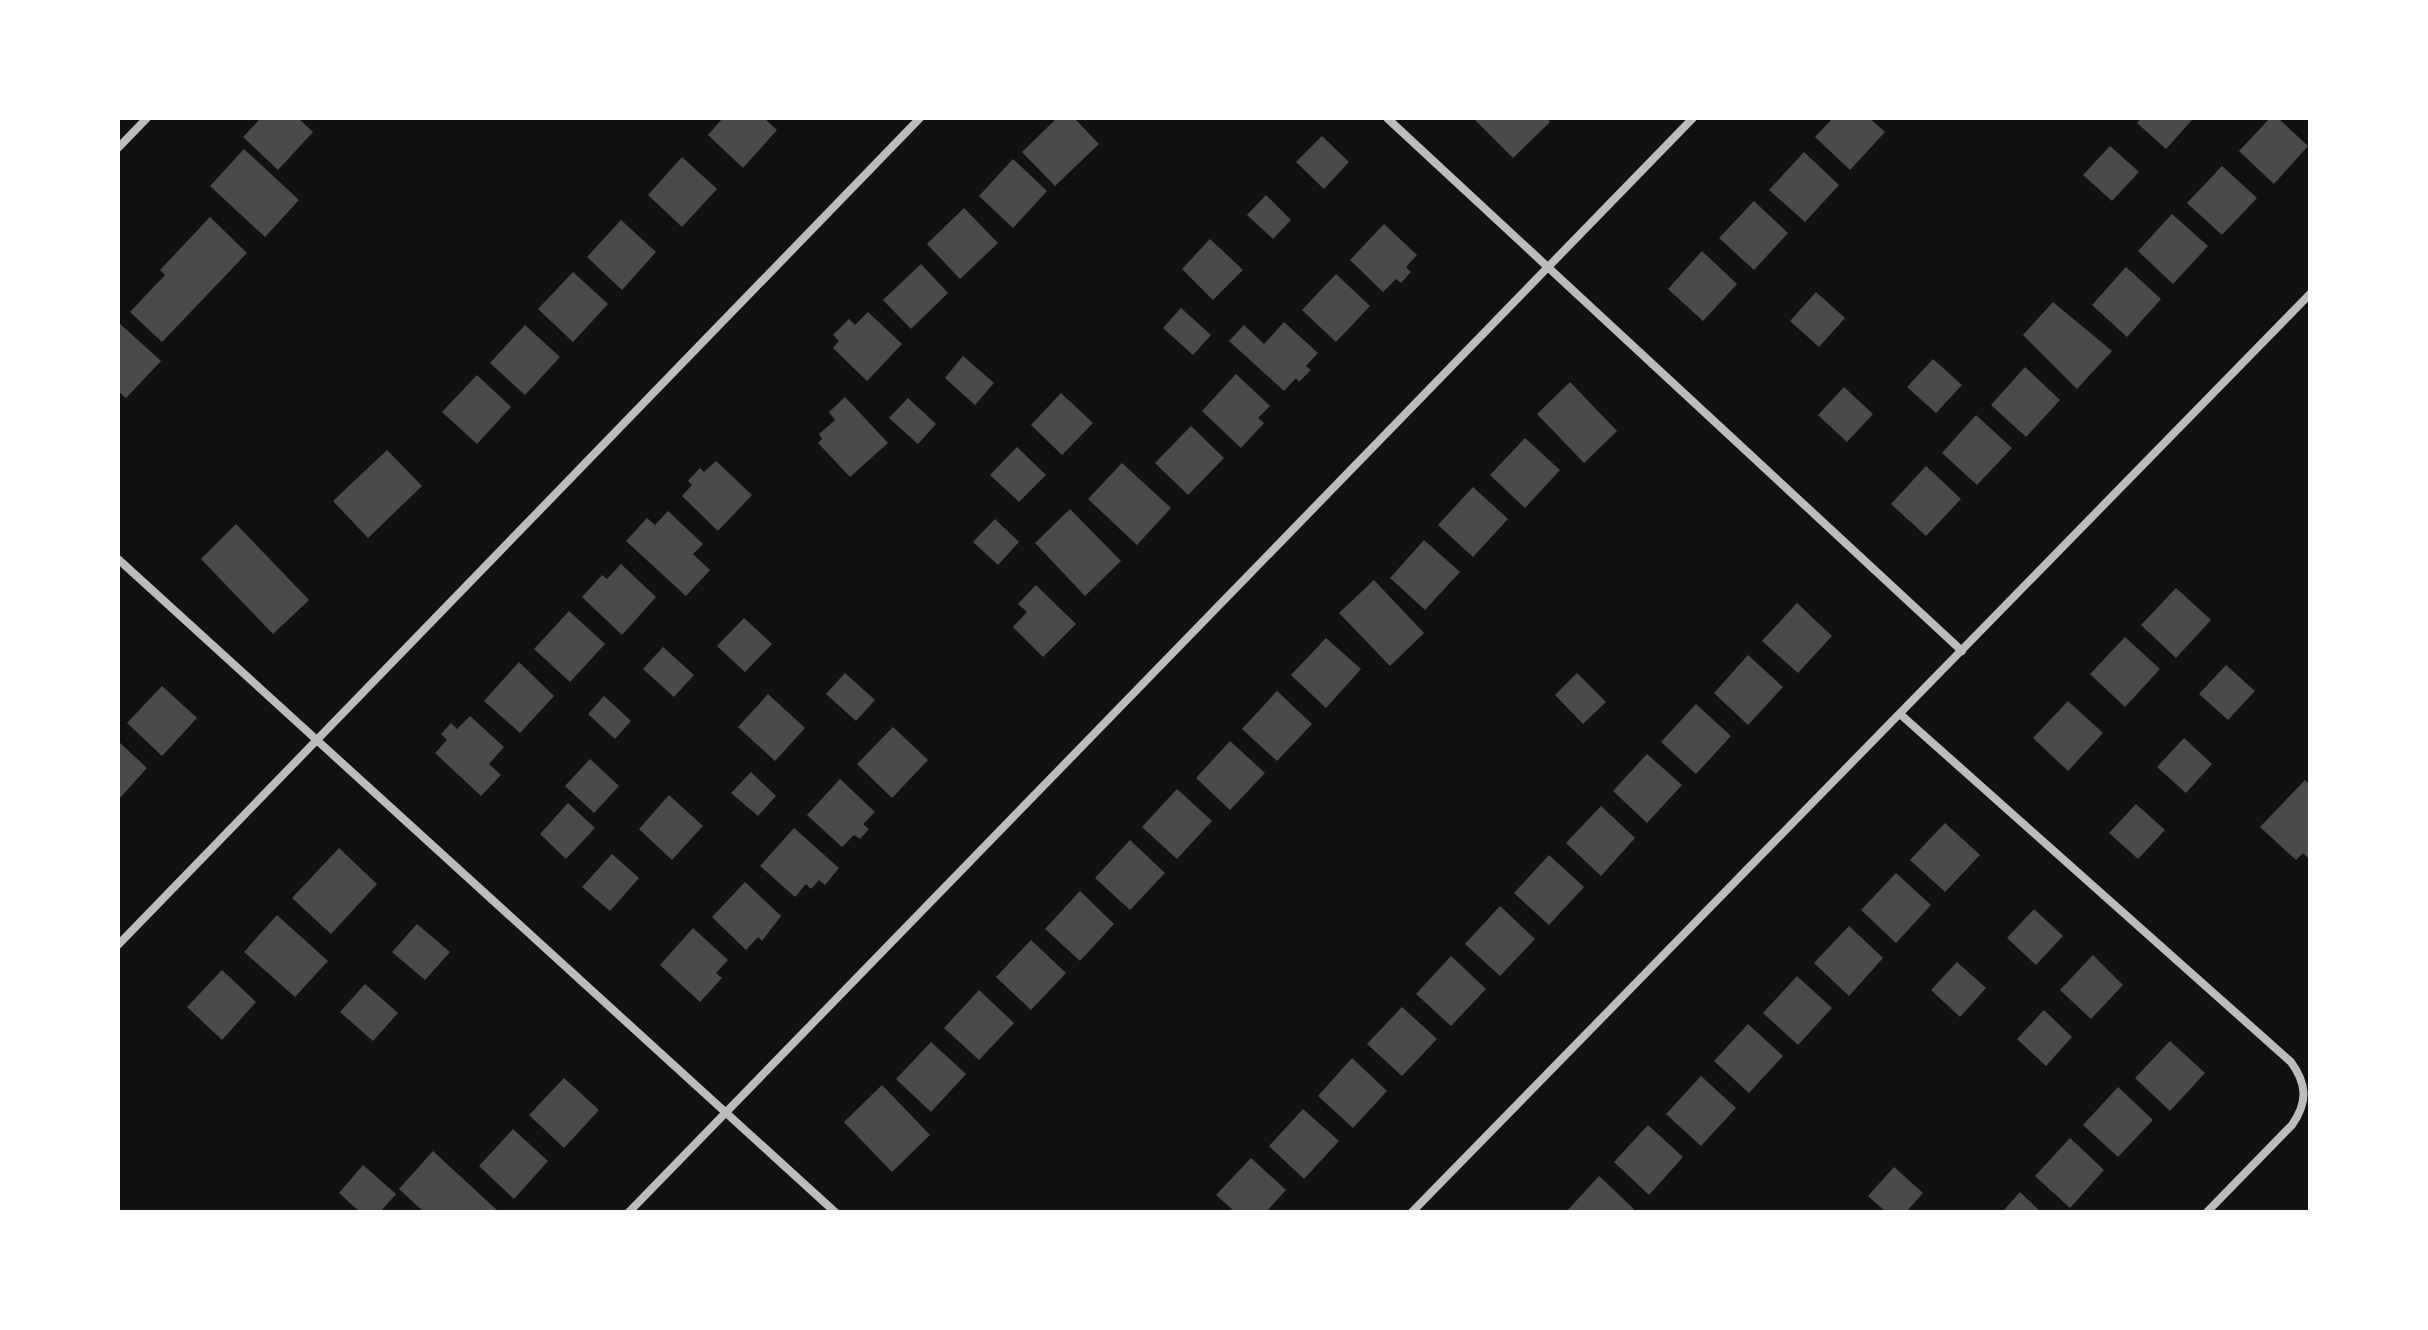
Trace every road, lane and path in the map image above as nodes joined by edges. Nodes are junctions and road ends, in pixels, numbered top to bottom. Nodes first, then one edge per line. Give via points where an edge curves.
1 (147, 118) edge
2 (920, 118) edge
3 (1387, 118) edge
4 (1693, 118) edge
5 (118, 148) edge
6 (1549, 265) junction
7 (2310, 294) edge
8 (118, 559) edge
9 (1962, 651) junction
10 (1900, 714) junction
11 (317, 740) junction
12 (118, 945) edge
13 (725, 1114) junction
14 (629, 1212) edge
15 (835, 1212) edge
16 (1412, 1212) edge
17 (2207, 1212) edge

1 - 5 street
2 - 11 street
3 - 6 street
4 - 6 street
6 - 9 street
6 - 13 street
7 - 9 street
8 - 11 street
9 - 10 street
10 - 16 street
10 - 17 street via 2302,1077 2305,1092 2292,1125
11 - 12 street
11 - 13 street
13 - 14 street
13 - 15 street

